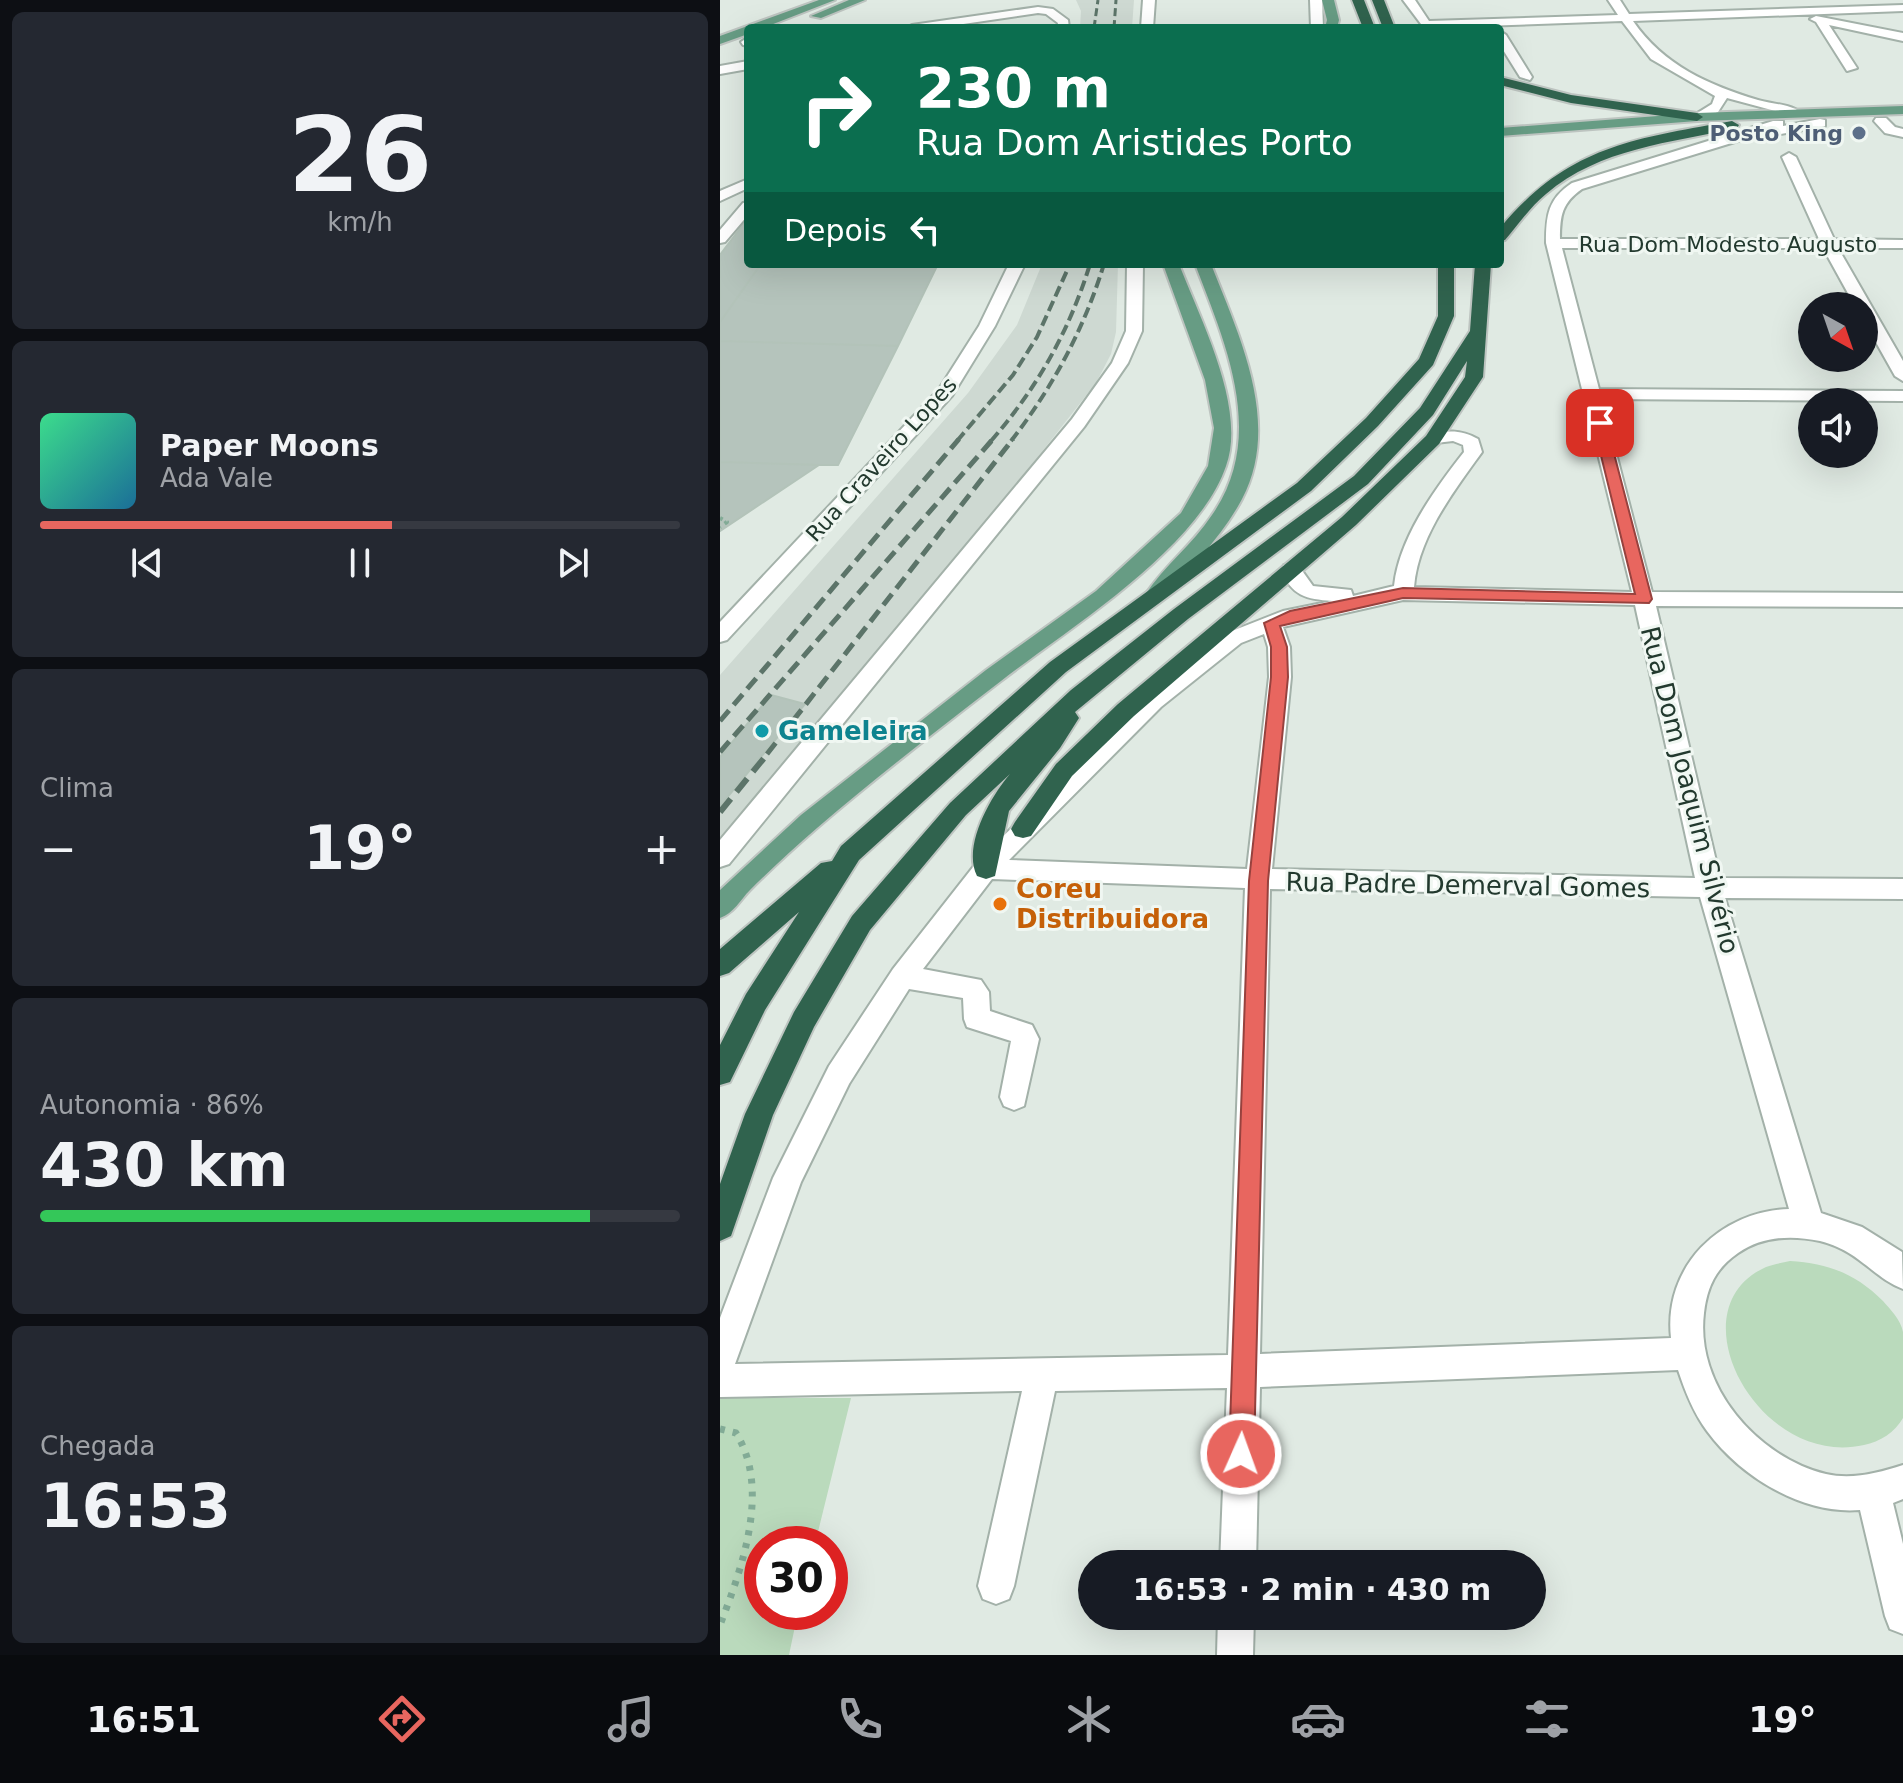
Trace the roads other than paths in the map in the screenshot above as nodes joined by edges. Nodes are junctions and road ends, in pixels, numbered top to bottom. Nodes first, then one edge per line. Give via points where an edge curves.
1 (829, 0) edge
2 (859, 0) edge
3 (1149, 0) edge
4 (1316, 0) edge
5 (1328, 0) edge
6 (1358, 0) edge
7 (1378, 0) edge
8 (1409, 0) edge
9 (1614, 0) edge
10 (1727, 0) edge
11 (1063, 1) edge
12 (1894, 5) edge
13 (1049, 11) junction
14 (1791, 12) junction
15 (1750, 14) junction
16 (1625, 17) junction
17 (1820, 20) junction
18 (1492, 21) edge
19 (764, 24) edge
20 (795, 24) edge
21 (936, 24) edge
22 (1064, 24) edge
23 (1147, 24) edge
24 (1317, 24) edge
25 (1332, 24) edge
26 (1367, 24) edge
27 (1388, 24) edge
28 (1425, 24) edge
29 (1442, 24) edge
30 (744, 31) edge
31 (1903, 37) edge
32 (720, 40) edge
33 (1504, 41) edge
34 (744, 43) edge
35 (720, 52) edge
36 (744, 57) edge
37 (720, 60) edge
38 (744, 66) edge
39 (1851, 68) dead end
40 (720, 70) edge
41 (1526, 77) dead end
42 (1504, 82) edge
43 (1712, 86) junction
44 (1903, 110) edge
45 (1844, 111) junction
46 (1794, 112) junction
47 (1697, 117) junction
48 (1903, 120) edge
49 (1881, 121) junction
50 (1820, 123) junction
51 (1778, 124) junction
52 (1732, 125) junction
53 (1504, 132) edge
54 (1903, 133) edge
55 (1504, 140) edge
56 (1725, 141) junction
57 (1789, 157) dead end
58 (744, 175) edge
59 (744, 185) edge
60 (720, 186) edge
61 (720, 197) edge
62 (744, 206) edge
63 (744, 209) edge
64 (720, 217) edge
65 (1504, 233) edge
66 (720, 239) edge
67 (1553, 243) junction
68 (1903, 244) edge
69 (1829, 245) junction
70 (1015, 268) edge
71 (1135, 268) edge
72 (1172, 268) edge
73 (1204, 268) edge
74 (1446, 268) edge
75 (1483, 268) edge
76 (1856, 292) edge
77 (1477, 332) junction
78 (1878, 332) edge
79 (1903, 376) edge
80 (1592, 394) junction
81 (1903, 396) edge
82 (1433, 440) junction
83 (1349, 521) junction
84 (1291, 570) junction
85 (1403, 593) junction
86 (1151, 599) junction
87 (1644, 599) junction
88 (1903, 600) edge
89 (1181, 614) junction
90 (1271, 623) junction
91 (720, 635) edge
92 (1079, 695) junction
93 (1023, 829) junction
94 (850, 853) junction
95 (720, 857) edge
96 (986, 869) junction
97 (1258, 881) junction
98 (1710, 889) junction
99 (1903, 889) edge
100 (720, 908) edge
101 (720, 965) edge
102 (902, 977) junction
103 (720, 1073) edge
104 (1014, 1097) dead end
105 (1809, 1224) junction
106 (720, 1226) edge
107 (1903, 1274) edge
108 (1688, 1353) junction
109 (720, 1361) edge
110 (1244, 1371) junction
111 (1042, 1375) junction
112 (720, 1381) edge
113 (1888, 1487) edge
114 (1238, 1550) edge
115 (996, 1586) dead end
116 (1903, 1616) edge
117 (1236, 1630) edge
118 (1235, 1655) edge

1 - 19 main road
2 - 20 main road
3 - 23 street
4 - 24 street
5 - 25 main road
6 - 26 highway
7 - 27 highway
8 - 28 street
9 - 16 street
10 - 15 street
11 - 13 street
12 - 14 street
13 - 21 street via 1021,10
13 - 22 street
14 - 15 street
14 - 17 street
15 - 16 street
16 - 18 street
16 - 43 street via 1668,66
17 - 31 street
17 - 39 street
18 - 29 street
30 - 32 main road
33 - 41 street
34 - 35 main road
36 - 37 street
38 - 40 street
42 - 47 highway via 1571,99
43 - 46 street
43 - 47 street via 1721,102
44 - 45 main road
45 - 46 main road
45 - 51 main road
46 - 47 main road
47 - 53 main road
48 - 49 main road
49 - 50 main road
49 - 54 street
50 - 51 main road
50 - 56 street, Rua Dom Joaquim Silvério
51 - 52 main road
51 - 56 street, Rua Dom Joaquim Silvério
52 - 55 main road
52 - 65 highway via 1651,141 1575,169 1542,190
56 - 67 street, Rua Dom Joaquim Silvério via 1577,186 1560,197 1553,210
57 - 69 street
58 - 60 street
59 - 61 street
62 - 64 street
63 - 66 street
67 - 69 street, Rua Dom Modesto Augusto
67 - 80 street, Rua Dom Joaquim Silvério
68 - 69 street, Rua Dom Modesto Augusto
69 - 76 street
70 - 91 street, Rua Craveiro Lopes via 946,392
71 - 95 street via 1134,331 1120,363 1078,423
72 - 100 main road via 1214,380 1223,428 1217,466 1189,516 1103,596 809,821
73 - 86 main road via 1244,384 1251,416 1250,451 1223,512
74 - 86 highway via 1446,316 1427,361 1304,487
75 - 77 highway
77 - 82 highway via 1474,377
77 - 89 highway via 1427,411 1361,480
78 - 79 street
80 - 81 street
80 - 87 street, Rua Dom Joaquim Silvério
82 - 83 highway
82 - 85 street via 1461,436 1472,443 1473,452 1455,474 1411,557
83 - 84 highway
83 - 89 highway
84 - 85 street via 1307,592
84 - 93 highway via 1064,770
85 - 87 street
85 - 90 street
86 - 94 highway via 1058,667
87 - 88 street
87 - 98 street, Rua Dom Joaquim Silvério
89 - 92 highway
90 - 93 street via 1234,638 1153,702
90 - 97 street via 1280,677
92 - 96 highway via 1060,733 998,807
92 - 106 highway via 958,809 861,923 804,1020 759,1114
93 - 96 street
94 - 101 highway
94 - 103 highway via 755,1002
96 - 97 street, Rua Padre Demerval Gomes
96 - 102 street
97 - 98 street, Rua Padre Demerval Gomes
97 - 110 street
98 - 99 street, Rua Padre Demerval Gomes
98 - 105 street, Rua Dom Joaquim Silvério
102 - 104 street via 974,989 977,1019 1022,1033
102 - 109 street via 839,1075 788,1178
105 - 107 street via 1853,1237
105 - 108 street via 1773,1223 1740,1233 1713,1253 1695,1280 1686,1315
108 - 110 street
108 - 113 street via 1705,1399 1736,1440 1778,1473 1826,1491
110 - 111 street
110 - 114 street
111 - 112 street
111 - 115 street
113 - 116 street
117 - 118 street

